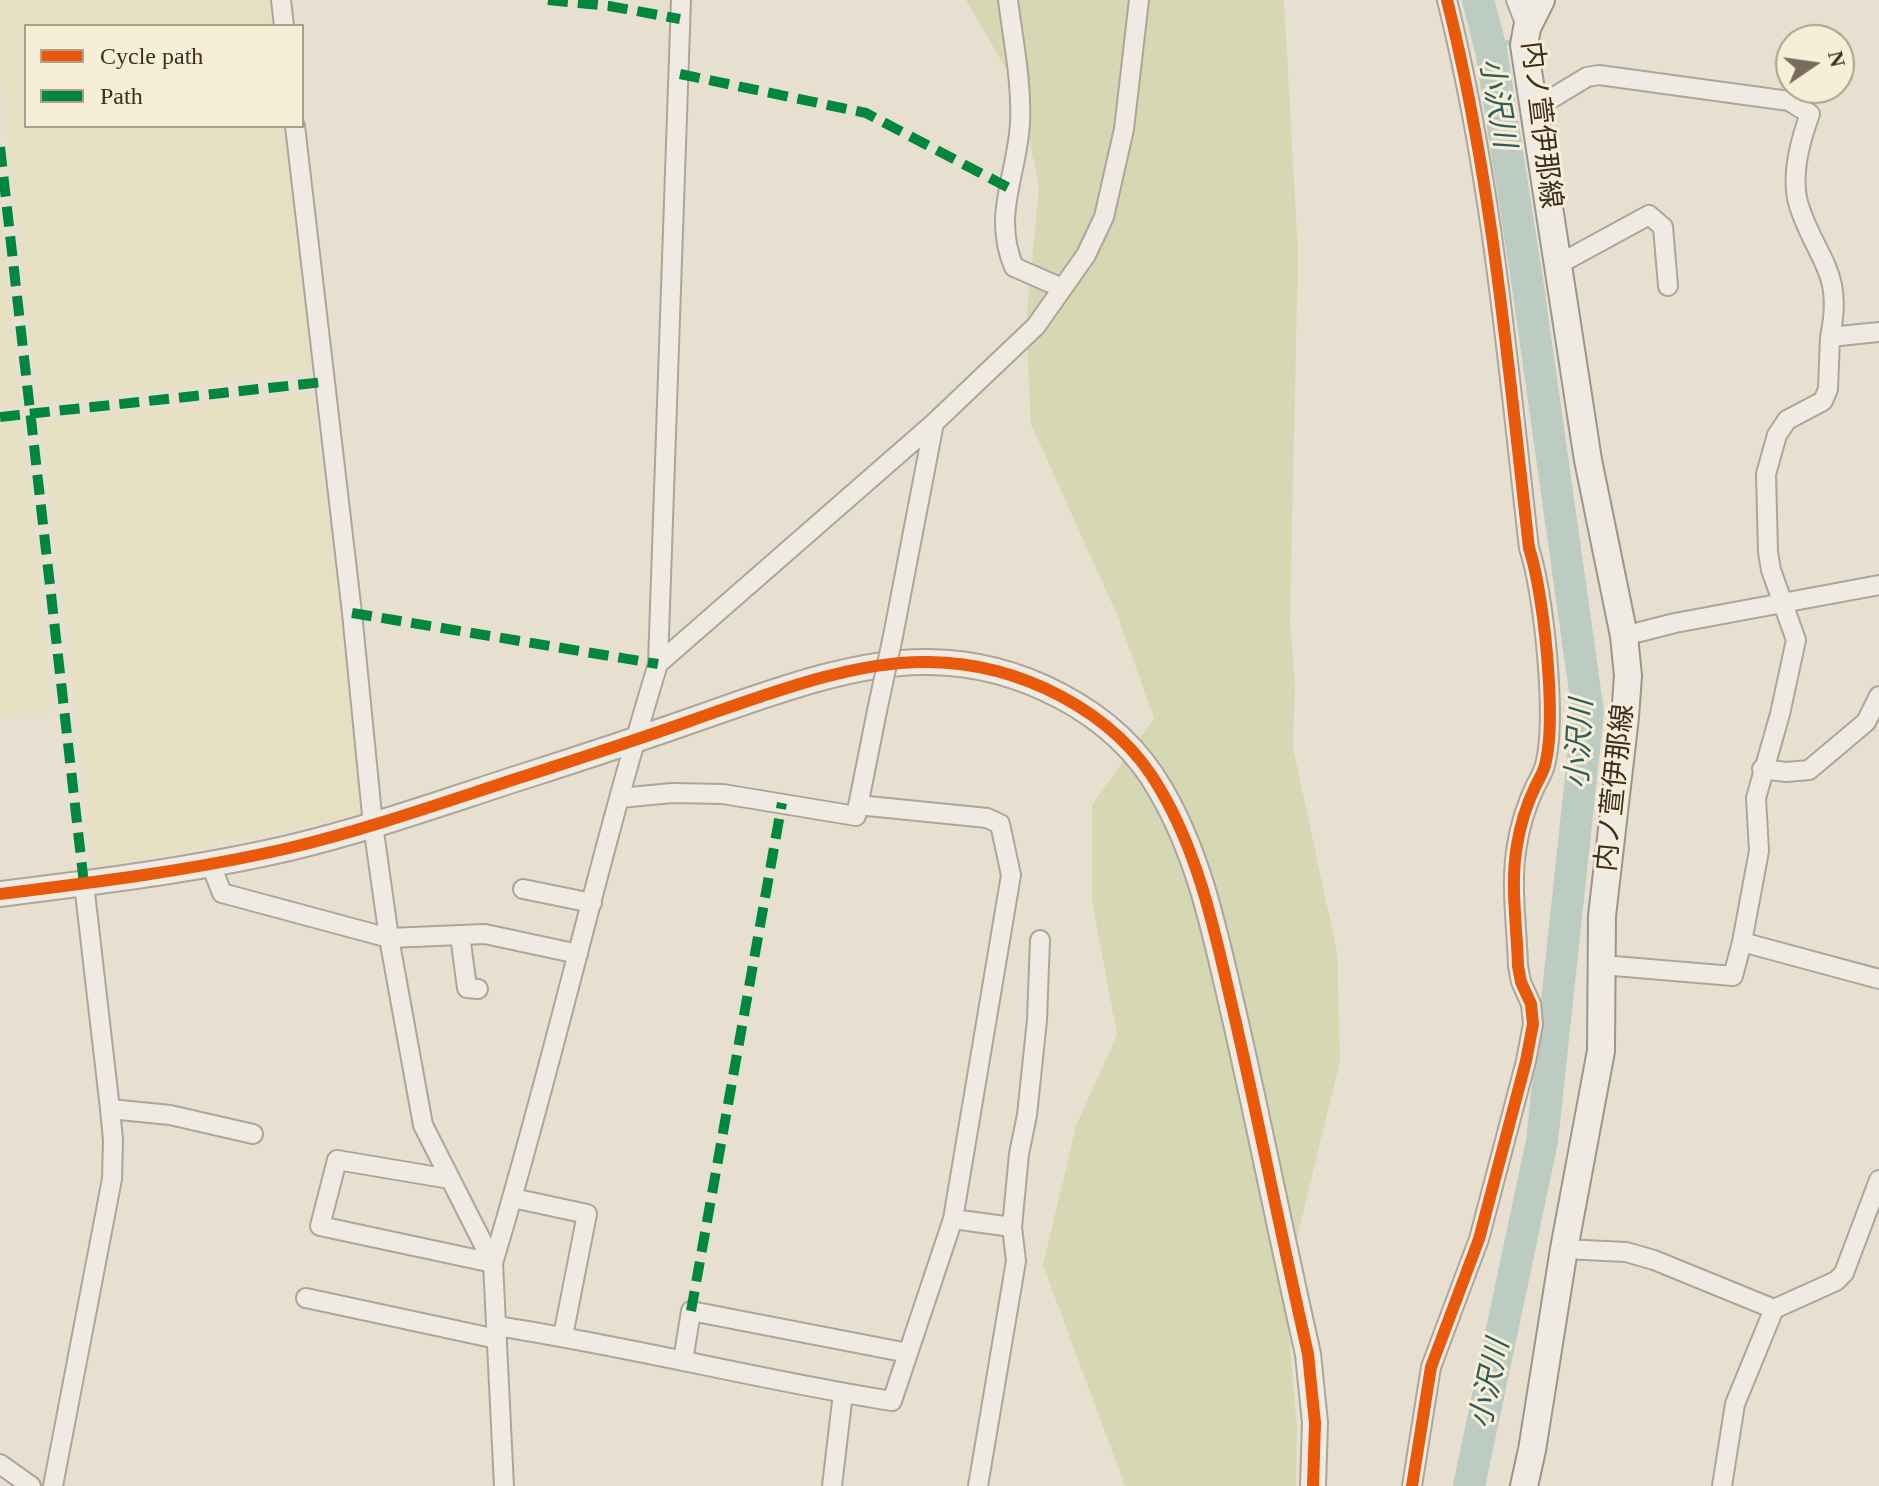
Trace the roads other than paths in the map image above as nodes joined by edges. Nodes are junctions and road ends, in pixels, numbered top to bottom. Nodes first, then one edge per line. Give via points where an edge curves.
1 (281, 0) edge
2 (681, 0) edge
3 (1008, 0) edge
4 (1139, 0) edge
5 (1447, 0) edge
6 (1516, 0) edge
7 (1541, 0) edge
8 (284, 24) edge
9 (1527, 28) junction
10 (1534, 109) junction
11 (295, 128) edge
12 (1559, 264) junction
13 (1668, 286) dead end
14 (1062, 288) junction
15 (1879, 332) edge
16 (1830, 337) junction
17 (934, 423) junction
18 (1879, 585) edge
19 (1783, 603) junction
20 (1624, 636) junction
21 (658, 664) junction
22 (1879, 696) edge
23 (633, 741) junction
24 (1762, 769) junction
25 (620, 798) junction
26 (858, 805) junction
27 (373, 825) junction
28 (211, 865) junction
29 (84, 884) junction
30 (523, 889) dead end
31 (0, 894) edge
32 (592, 903) junction
33 (460, 935) junction
34 (389, 938) junction
35 (1040, 940) dead end
36 (1742, 942) junction
37 (578, 954) junction
38 (1602, 965) junction
39 (1879, 979) edge
40 (478, 989) dead end
41 (110, 1109) junction
42 (253, 1134) dead end
43 (450, 1179) junction
44 (1879, 1180) edge
45 (513, 1198) junction
46 (953, 1219) junction
47 (1012, 1227) junction
48 (1564, 1249) junction
49 (493, 1263) junction
50 (306, 1298) dead end
51 (1774, 1309) junction
52 (496, 1333) junction
53 (563, 1336) junction
54 (908, 1353) junction
55 (683, 1361) junction
56 (843, 1393) junction
57 (0, 1464) edge
58 (31, 1486) edge
59 (53, 1486) edge
60 (504, 1486) edge
61 (832, 1486) edge
62 (978, 1486) edge
63 (1313, 1486) edge
64 (1412, 1486) edge
65 (1524, 1486) edge
66 (1722, 1486) edge

1 - 8 street
2 - 21 street
3 - 14 street via 1020,123 1003,224 1006,247 1014,267
4 - 14 street via 1124,129 1104,217
5 - 64 street via 1489,220 1529,548 1538,573 1548,752 1516,858 1518,966 1533,1024 1479,1239 1431,1367
6 - 9 street
7 - 9 main road, 内ノ萱伊那線
9 - 10 main road, 内ノ萱伊那線 via 1524,45
10 - 12 main road, 内ノ萱伊那線
10 - 16 street via 1599,75 1789,101 1810,114 1800,142 1798,194 1830,272
11 - 27 street
12 - 13 street via 1649,215 1663,227
12 - 20 main road, 内ノ萱伊那線 via 1588,460
14 - 17 street via 1036,326
15 - 16 street
16 - 19 street via 1823,401 1787,420 1766,474 1768,552
17 - 21 street
17 - 26 street, bridge
18 - 19 street
19 - 20 street
19 - 24 street via 1796,640
20 - 38 main road, 内ノ萱伊那線 via 1628,676 1602,916
21 - 23 street
22 - 24 street via 1866,722 1809,770
23 - 25 street
23 - 27 street
23 - 63 street via 860,669 925,661 968,665 1025,680 1087,711 1123,743 1158,784 1183,832 1210,913 1308,1354 1315,1423
24 - 36 street via 1756,798 1758,859
25 - 26 street via 723,794 856,816
25 - 32 street
26 - 46 street via 987,818 1000,824 1009,862
27 - 28 street
27 - 34 street
28 - 29 street
28 - 34 street via 222,893
29 - 31 street
29 - 41 street
30 - 32 street
32 - 37 street
33 - 34 street
33 - 37 street via 485,934
33 - 40 street via 467,988
34 - 43 street via 423,1125
35 - 47 street via 1037,1020
36 - 38 street via 1733,976
36 - 39 street
37 - 45 street
38 - 48 main road, 内ノ萱伊那線 via 1601,1051
41 - 42 street via 170,1115
41 - 59 street via 112,1179
43 - 49 street
43 - 49 street via 337,1160 320,1226
44 - 51 street via 1844,1273
45 - 49 street
45 - 53 street via 587,1214
46 - 47 street
46 - 54 street
47 - 62 street via 1016,1261
48 - 51 street via 1626,1252 1654,1260
48 - 65 main road, 内ノ萱伊那線
49 - 52 street
50 - 52 street
51 - 66 street via 1735,1404
52 - 53 street
52 - 60 street
53 - 55 street
54 - 55 street via 691,1311
54 - 56 street via 892,1401
55 - 56 street
56 - 61 street
57 - 58 street

